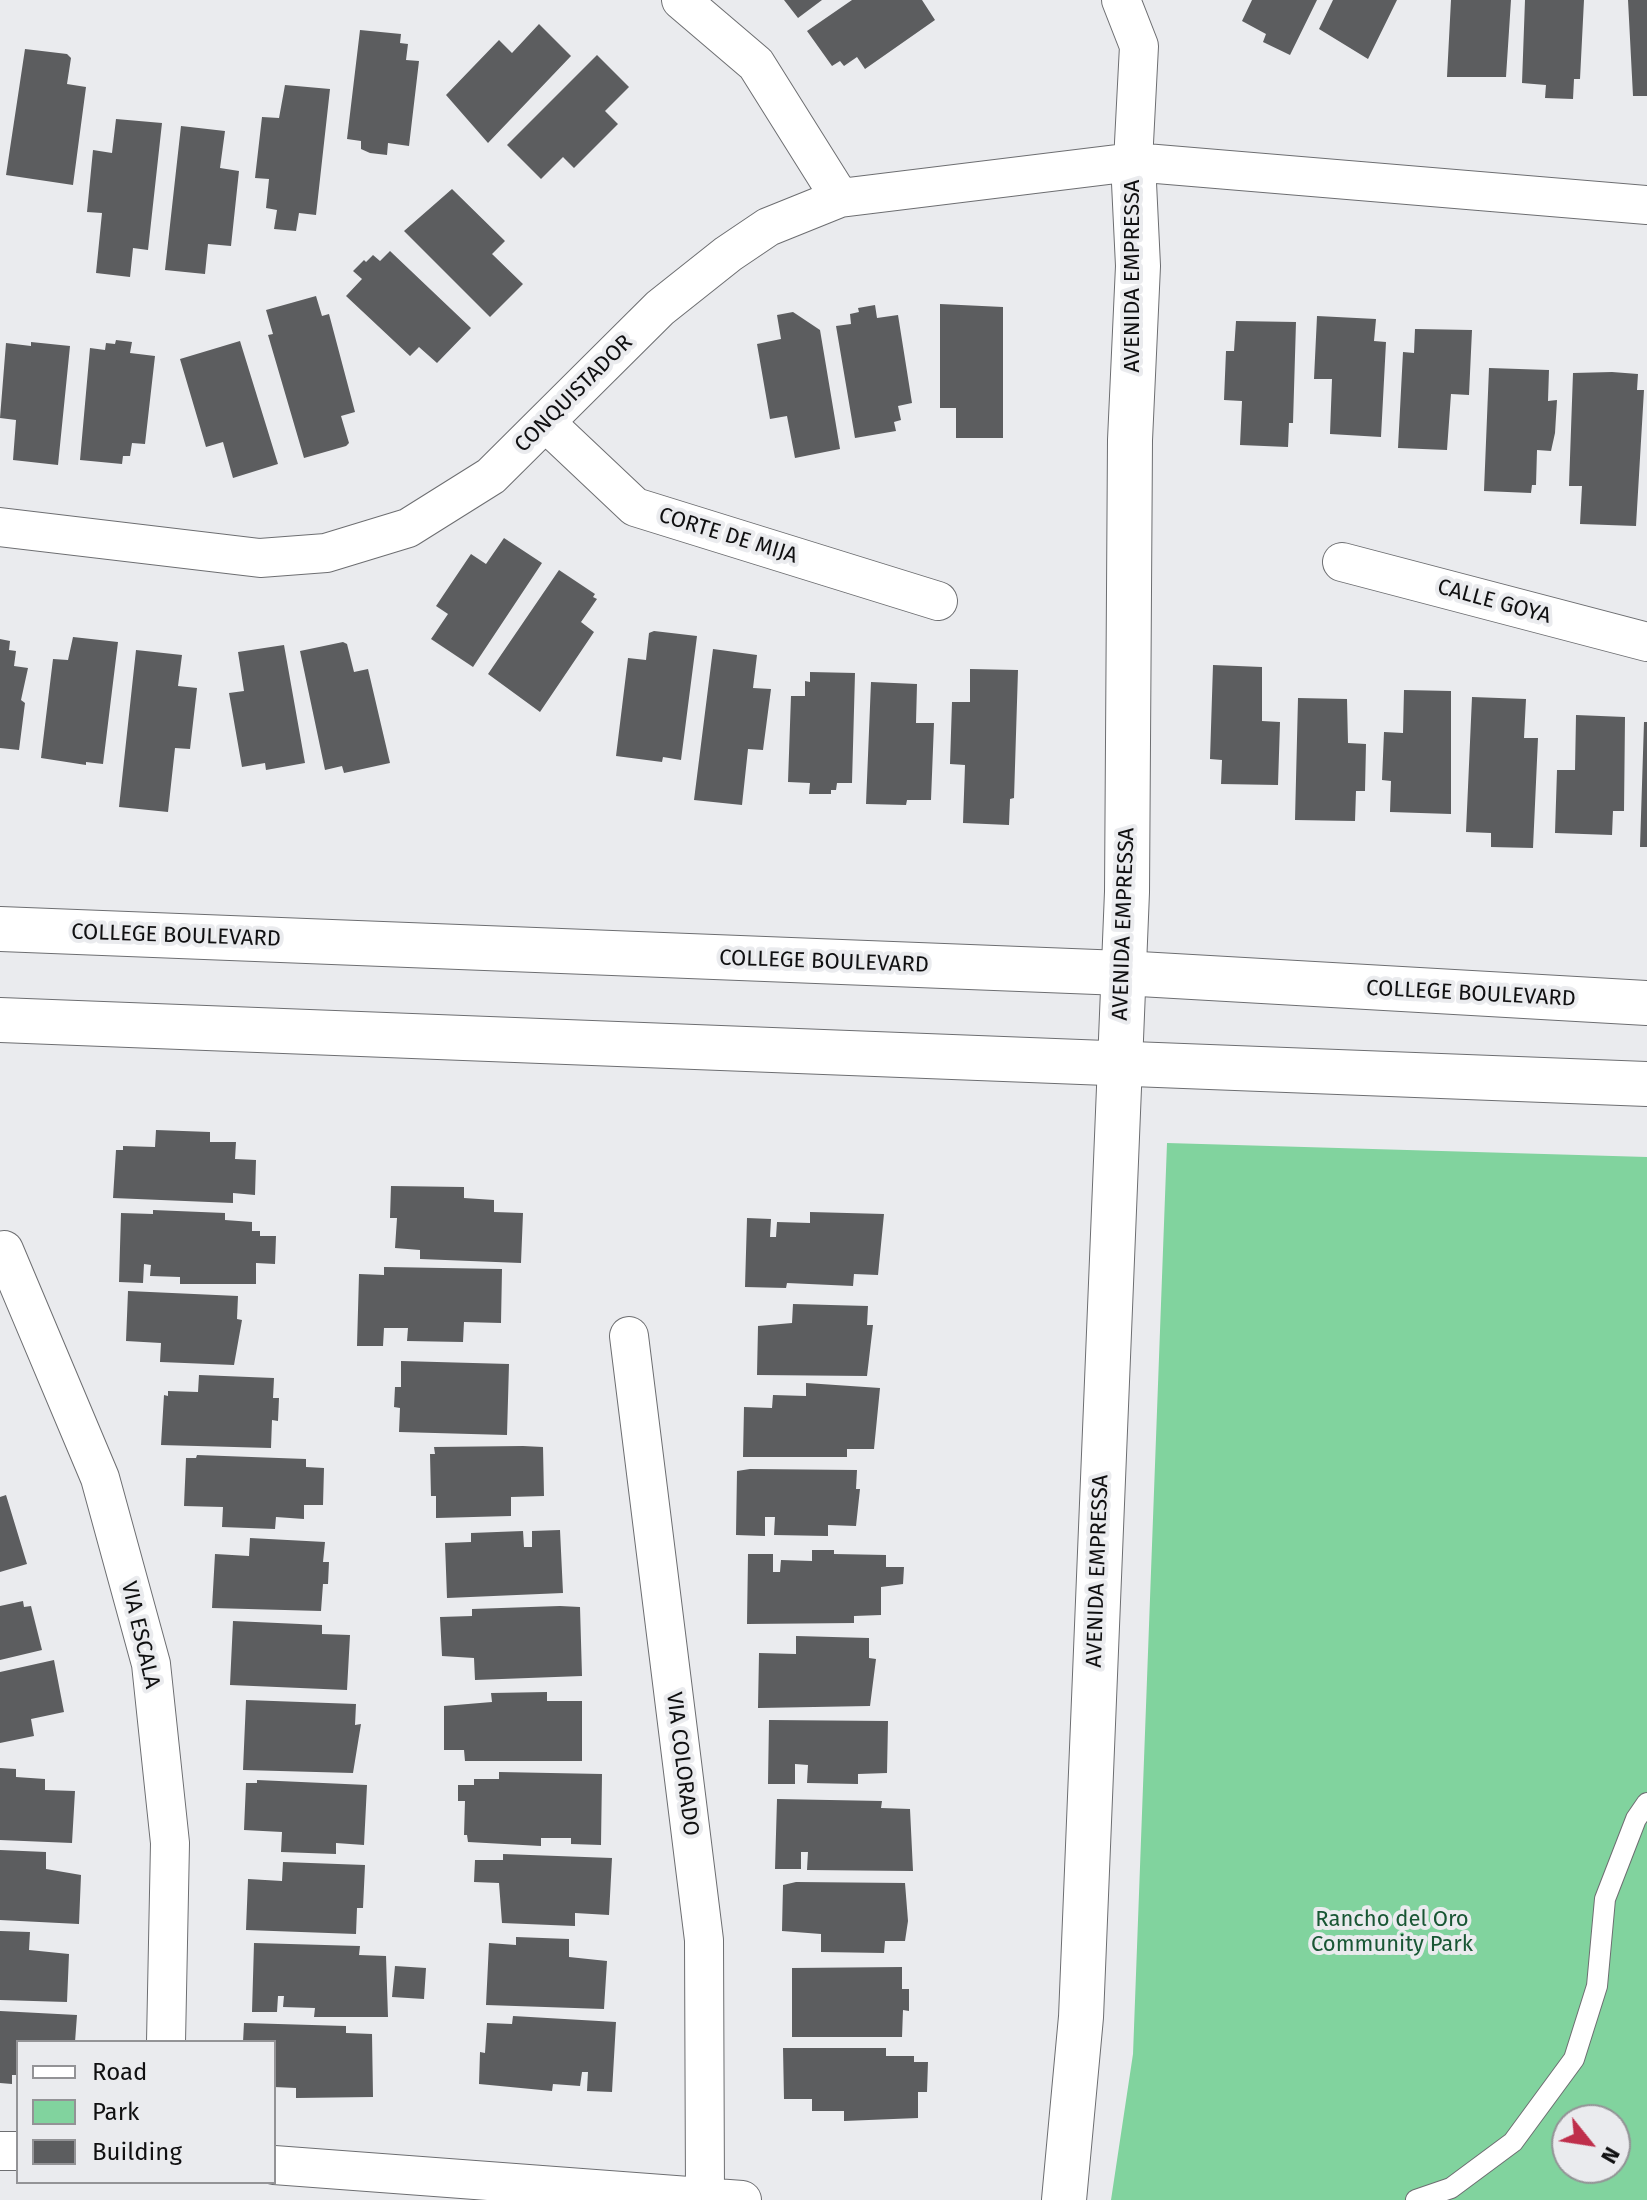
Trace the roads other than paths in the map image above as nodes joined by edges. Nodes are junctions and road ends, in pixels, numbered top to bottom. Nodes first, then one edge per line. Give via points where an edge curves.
1 (681, 0) edge
2 (1121, 0) edge
3 (1133, 162) junction
4 (840, 198) junction
5 (1647, 205) edge
6 (546, 423) junction
7 (0, 527) edge
8 (1342, 562) dead end
9 (938, 601) dead end
10 (1647, 642) edge
11 (0, 929) edge
12 (1122, 973) junction
13 (1647, 1003) edge
14 (0, 1020) edge
15 (1118, 1065) junction
16 (1647, 1084) edge
17 (4, 1250) dead end
18 (629, 1336) dead end
19 (1647, 1803) edge
20 (166, 2040) edge
21 (276, 2165) edge
22 (705, 2195) junction
23 (742, 2200) edge
24 (1064, 2200) edge
25 (1416, 2200) edge

1 - 4 street via 756,64
2 - 3 street via 1139,46
3 - 4 street, CONQUISTADOR
3 - 5 street, AVENIDA EMPRESSA
3 - 12 main road, AVENIDA EMPRESSA via 1138,266 1130,440
4 - 6 street, CONQUISTADOR via 768,227 728,254 660,308
6 - 7 street, CONQUISTADOR via 491,476 408,528 326,553 260,558
6 - 9 street, CORTE DE MIJA via 635,507
8 - 10 street, CALLE GOYA
11 - 12 main road, COLLEGE BOULEVARD
12 - 13 main road, COLLEGE BOULEVARD
12 - 15 main road, AVENIDA EMPRESSA
14 - 15 main road
15 - 16 main road
15 - 24 main road, AVENIDA EMPRESSA via 1081,2017
17 - 20 street, VIA ESCALA via 100,1478 151,1664 170,1843
18 - 22 street, VIA COLORADO via 704,1940
19 - 25 lane via 1605,1899 1597,1986 1574,2059 1513,2142 1451,2188
21 - 22 street
22 - 23 street

